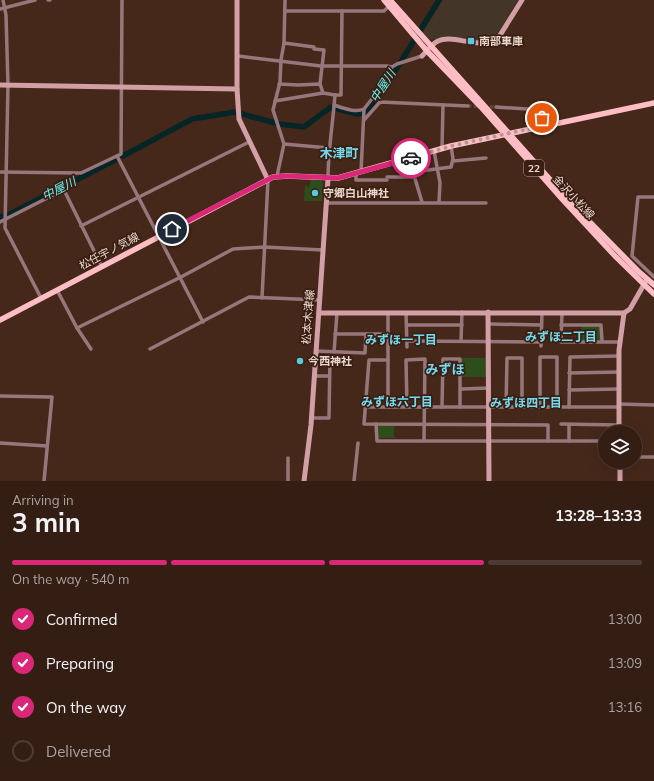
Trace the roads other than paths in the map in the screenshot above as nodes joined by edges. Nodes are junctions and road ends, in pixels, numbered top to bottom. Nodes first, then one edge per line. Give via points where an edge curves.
1 (3, 0) edge
2 (35, 0) edge
3 (122, 0) edge
4 (237, 0) edge
5 (285, 0) edge
6 (384, 0) edge
7 (522, 0) edge
8 (389, 3) edge
9 (0, 8) edge
10 (5, 8) junction
11 (285, 11) junction
12 (342, 11) junction
13 (284, 43) junction
14 (429, 49) junction
15 (238, 56) junction
16 (422, 56) joint
17 (281, 60) junction
18 (322, 65) junction
19 (341, 65) junction
20 (392, 67) junction
21 (279, 84) junction
22 (320, 84) junction
23 (0, 85) edge
24 (8, 85) junction
25 (121, 86) junction
26 (237, 89) junction
27 (323, 93) junction
28 (335, 94) junction
29 (275, 101) junction
30 (654, 103) edge
31 (443, 105) junction
32 (468, 106) tunnel mouth
33 (334, 107) junction
34 (496, 107) tunnel mouth
35 (364, 112) junction
36 (364, 120) junction
37 (542, 126) junction
38 (506, 135) junction
39 (249, 142) junction
40 (284, 144) junction
41 (451, 146) junction
42 (329, 148) junction
43 (442, 148) junction
44 (434, 151) junction
45 (117, 156) junction
46 (486, 158) dead end
47 (453, 161) junction
48 (436, 168) junction
49 (0, 172) edge
50 (6, 172) junction
51 (358, 174) junction
52 (277, 176) junction
53 (414, 177) junction
54 (328, 179) junction
55 (268, 180) junction
56 (138, 196) junction
57 (654, 197) edge
58 (422, 202) junction
59 (439, 202) junction
60 (328, 203) junction
61 (486, 203) dead end
62 (5, 217) junction
63 (0, 222) edge
64 (81, 226) junction
65 (159, 236) junction
66 (264, 247) junction
67 (323, 250) junction
68 (102, 267) junction
69 (180, 277) junction
70 (651, 281) edge
71 (57, 290) junction
72 (654, 294) edge
73 (41, 298) junction
74 (262, 298) junction
75 (320, 300) junction
76 (462, 312) junction
77 (488, 312) junction
78 (319, 313) junction
79 (337, 313) junction
80 (388, 313) junction
81 (406, 313) junction
82 (542, 313) junction
83 (562, 313) junction
84 (624, 313) junction
85 (0, 320) edge
86 (202, 322) junction
87 (489, 324) junction
88 (406, 325) junction
89 (462, 325) junction
90 (541, 325) junction
91 (562, 325) junction
92 (77, 328) junction
93 (335, 334) junction
94 (366, 334) junction
95 (388, 334) junction
96 (461, 341) junction
97 (602, 341) junction
98 (407, 342) junction
99 (488, 342) junction
100 (620, 342) junction
101 (407, 347) dead end
102 (91, 349) dead end
103 (150, 349) dead end
104 (334, 352) junction
105 (315, 354) junction
106 (619, 356) junction
107 (388, 360) junction
108 (619, 372) junction
109 (570, 373) junction
110 (314, 376) junction
111 (329, 376) junction
112 (489, 388) junction
113 (619, 388) junction
114 (461, 389) junction
115 (569, 390) junction
116 (0, 396) edge
117 (654, 405) edge
118 (488, 406) junction
119 (619, 406) junction
120 (365, 407) junction
121 (388, 407) junction
122 (407, 407) junction
123 (424, 407) junction
124 (442, 407) junction
125 (460, 407) junction
126 (506, 407) junction
127 (522, 407) junction
128 (540, 407) junction
129 (557, 407) junction
130 (569, 407) junction
131 (311, 418) junction
132 (376, 424) junction
133 (425, 424) junction
134 (489, 424) junction
135 (561, 424) dead end
136 (569, 424) junction
137 (619, 425) joint
138 (424, 440) junction
139 (488, 441) junction
140 (548, 441) junction
141 (569, 441) junction
142 (598, 441) edge
143 (0, 443) edge
144 (358, 443) dead end
145 (47, 446) junction
146 (642, 457) edge
147 (654, 457) edge
148 (288, 458) dead end
149 (620, 469) edge
150 (44, 481) edge
151 (288, 481) edge
152 (304, 481) edge
153 (354, 481) edge
154 (489, 481) edge
155 (620, 481) edge

1 - 10 street
2 - 10 street
3 - 25 street
4 - 15 street
5 - 11 street
6 - 8 main road, 22
7 - 14 street via 497,40 482,44 446,39 438,41
8 - 12 street via 384,11
8 - 14 main road, 金沢小松線 / 22
9 - 10 street
10 - 24 street
11 - 12 street
11 - 13 street
12 - 19 street
13 - 17 street
13 - 18 street via 314,46 314,49 324,50
14 - 16 street
14 - 38 main road, 金沢小松線 / 22
15 - 17 street
15 - 26 street
16 - 20 street
17 - 18 street
17 - 21 street
18 - 19 street
18 - 22 street
19 - 20 street
19 - 28 street via 341,95
20 - 35 street
21 - 22 street
21 - 29 street
22 - 27 street
23 - 24 street
24 - 25 street
24 - 50 street
25 - 26 street
25 - 45 street via 121,154
26 - 39 street via 238,113
27 - 28 street
27 - 29 street
28 - 33 street
29 - 40 street via 273,110
30 - 37 main road, 松任宇ノ気線
31 - 32 street
31 - 36 street via 380,102
31 - 43 street
33 - 35 street
33 - 42 street
34 - 37 street via 543,110
35 - 36 street
36 - 51 street
37 - 38 main road, 松任宇ノ気線
38 - 41 main road, 松任宇ノ気線
38 - 70 main road, 金沢小松線 / 22 via 610,251
39 - 55 street
39 - 56 street
40 - 42 street
40 - 52 street
41 - 43 main road, 松任宇ノ気線
41 - 47 street
42 - 54 street
43 - 44 main road, 松任宇ノ気線
44 - 48 street
44 - 51 main road, 松任宇ノ気線
45 - 50 street via 81,173
45 - 56 street
46 - 47 street
47 - 48 street via 451,167
48 - 53 street via 416,170 413,172
48 - 59 street via 440,183
49 - 50 street
50 - 62 street
51 - 53 street via 356,180
51 - 54 main road, 松任宇ノ気線
52 - 54 main road, 松任宇ノ気線
52 - 55 main road, 松任宇ノ気線
53 - 58 street
54 - 60 street, 松本木津線
55 - 65 main road, 松任宇ノ気線
55 - 66 street
56 - 64 street
56 - 65 street
57 - 70 street via 638,197 632,256
58 - 59 street
58 - 60 street
59 - 61 street
60 - 67 street, 松本木津線
62 - 63 street
62 - 64 street via 61,191 65,192
62 - 73 street via 5,228
64 - 68 street
65 - 68 main road, 松任宇ノ気線
65 - 69 street
66 - 67 street
66 - 69 street via 233,249
66 - 74 street
67 - 75 street, 松本木津線
68 - 71 main road, 松任宇ノ気線
69 - 86 street
69 - 92 street
70 - 72 main road, 金沢小松線 / 22
70 - 84 street via 630,309
71 - 73 main road, 松任宇ノ気線
71 - 92 street
73 - 85 main road, 松任宇ノ気線
74 - 75 street
74 - 86 street via 248,297
75 - 78 street, 松本木津線
76 - 77 street
76 - 81 street
76 - 89 street
77 - 82 street
77 - 87 street
78 - 79 street
78 - 105 street, 松本木津線
79 - 80 street
79 - 93 street
80 - 81 street
80 - 95 street
81 - 88 street
82 - 83 street
82 - 90 street
83 - 84 street
83 - 91 street
84 - 100 street
86 - 103 street
87 - 90 street
87 - 99 street
88 - 89 street
88 - 98 street
89 - 96 street
90 - 99 street via 541,344
91 - 97 street via 601,325
91 - 97 street via 561,342
92 - 102 street
93 - 94 street
93 - 104 street
94 - 95 street
94 - 104 street via 364,353
95 - 107 street
96 - 98 street
96 - 99 street
97 - 100 street
98 - 101 street
99 - 112 street
100 - 106 street
104 - 105 street
105 - 110 street, 松本木津線
105 - 111 street via 330,357
106 - 108 street
106 - 109 street via 570,357
107 - 120 street via 369,360
107 - 121 street
108 - 109 street
108 - 113 street
109 - 115 street
110 - 111 street
110 - 131 street, 松本木津線
111 - 131 street via 329,418
112 - 114 street
112 - 118 street
113 - 115 street
113 - 119 street
114 - 124 street via 460,359 443,359
114 - 125 street
115 - 130 street
116 - 145 street via 52,397
117 - 119 street
118 - 125 street
118 - 126 street
118 - 134 street
119 - 130 street
119 - 137 street
120 - 121 street
120 - 132 street via 364,424
121 - 122 street
122 - 123 street
122 - 123 street via 406,360 425,359
123 - 124 street
123 - 133 street
124 - 125 street
126 - 127 street
126 - 127 street via 507,358 522,358
127 - 128 street
128 - 129 street
128 - 129 street via 540,357 557,357
129 - 130 street
131 - 152 street, 松本木津線
132 - 133 street
132 - 138 street via 377,441
133 - 134 street
133 - 138 street
134 - 139 street
134 - 140 street via 550,425
135 - 136 street
136 - 137 street
136 - 141 street
138 - 139 street
139 - 140 street
139 - 154 street
140 - 141 street
141 - 142 street
143 - 145 street
144 - 153 street
145 - 150 street
146 - 147 street
148 - 151 street
149 - 155 street

